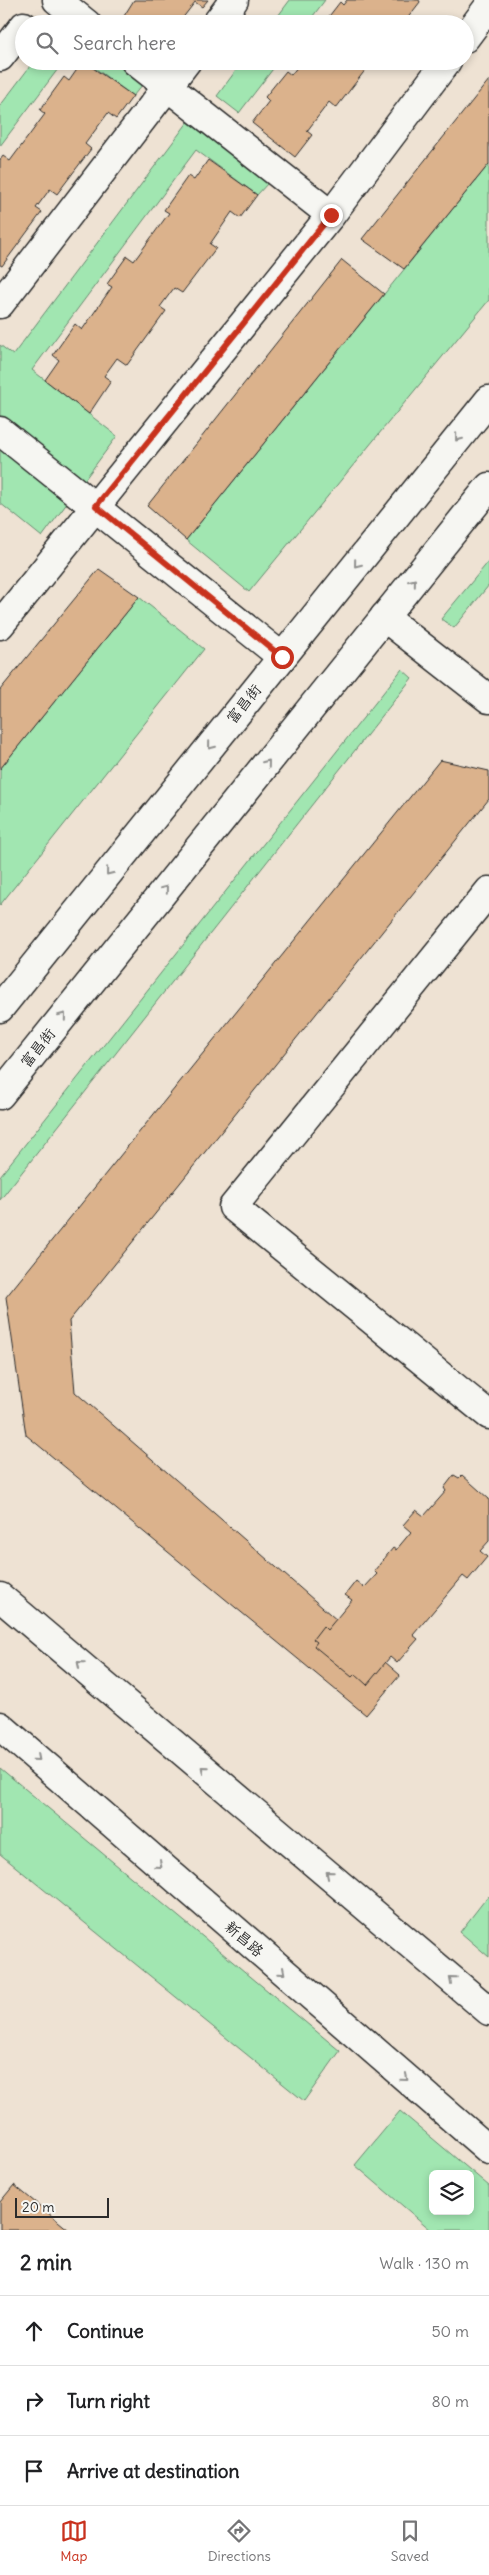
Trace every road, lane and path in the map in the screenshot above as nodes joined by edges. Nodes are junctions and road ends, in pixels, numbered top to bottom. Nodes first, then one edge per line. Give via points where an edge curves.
1 (44, 0) edge
2 (57, 0) edge
3 (234, 0) edge
4 (489, 6) edge
5 (33, 15) edge
6 (76, 15) edge
7 (223, 15) edge
8 (474, 26) edge
9 (15, 38) edge
10 (0, 57) edge
11 (146, 70) edge
12 (180, 70) edge
13 (440, 70) edge
14 (167, 87) junction
15 (331, 215) junction
16 (0, 304) edge
17 (489, 400) edge
18 (0, 431) edge
19 (489, 487) edge
20 (96, 506) junction
21 (384, 617) junction
22 (0, 625) edge
23 (282, 657) junction
24 (489, 700) edge
25 (489, 891) edge
26 (0, 1008) edge
27 (0, 1095) edge
28 (489, 1415) edge
29 (0, 1597) edge
30 (0, 1726) edge
31 (489, 2011) edge
32 (489, 2150) edge

1 - 5 main road
2 - 6 main road
3 - 7 main road
4 - 8 main road
9 - 10 main road
11 - 14 main road
12 - 14 main road
13 - 15 main road
14 - 15 main road
14 - 16 main road
15 - 20 main road
17 -> 23 main road, 富昌街
18 - 20 main road
21 -> 19 main road, 富昌街
20 - 22 main road
20 - 23 main road
21 - 24 main road
27 -> 21 main road, 富昌街
23 -> 26 main road, 富昌街
25 - 28 main road via 233,1207
31 -> 29 main road
30 -> 32 main road, 新昌路

